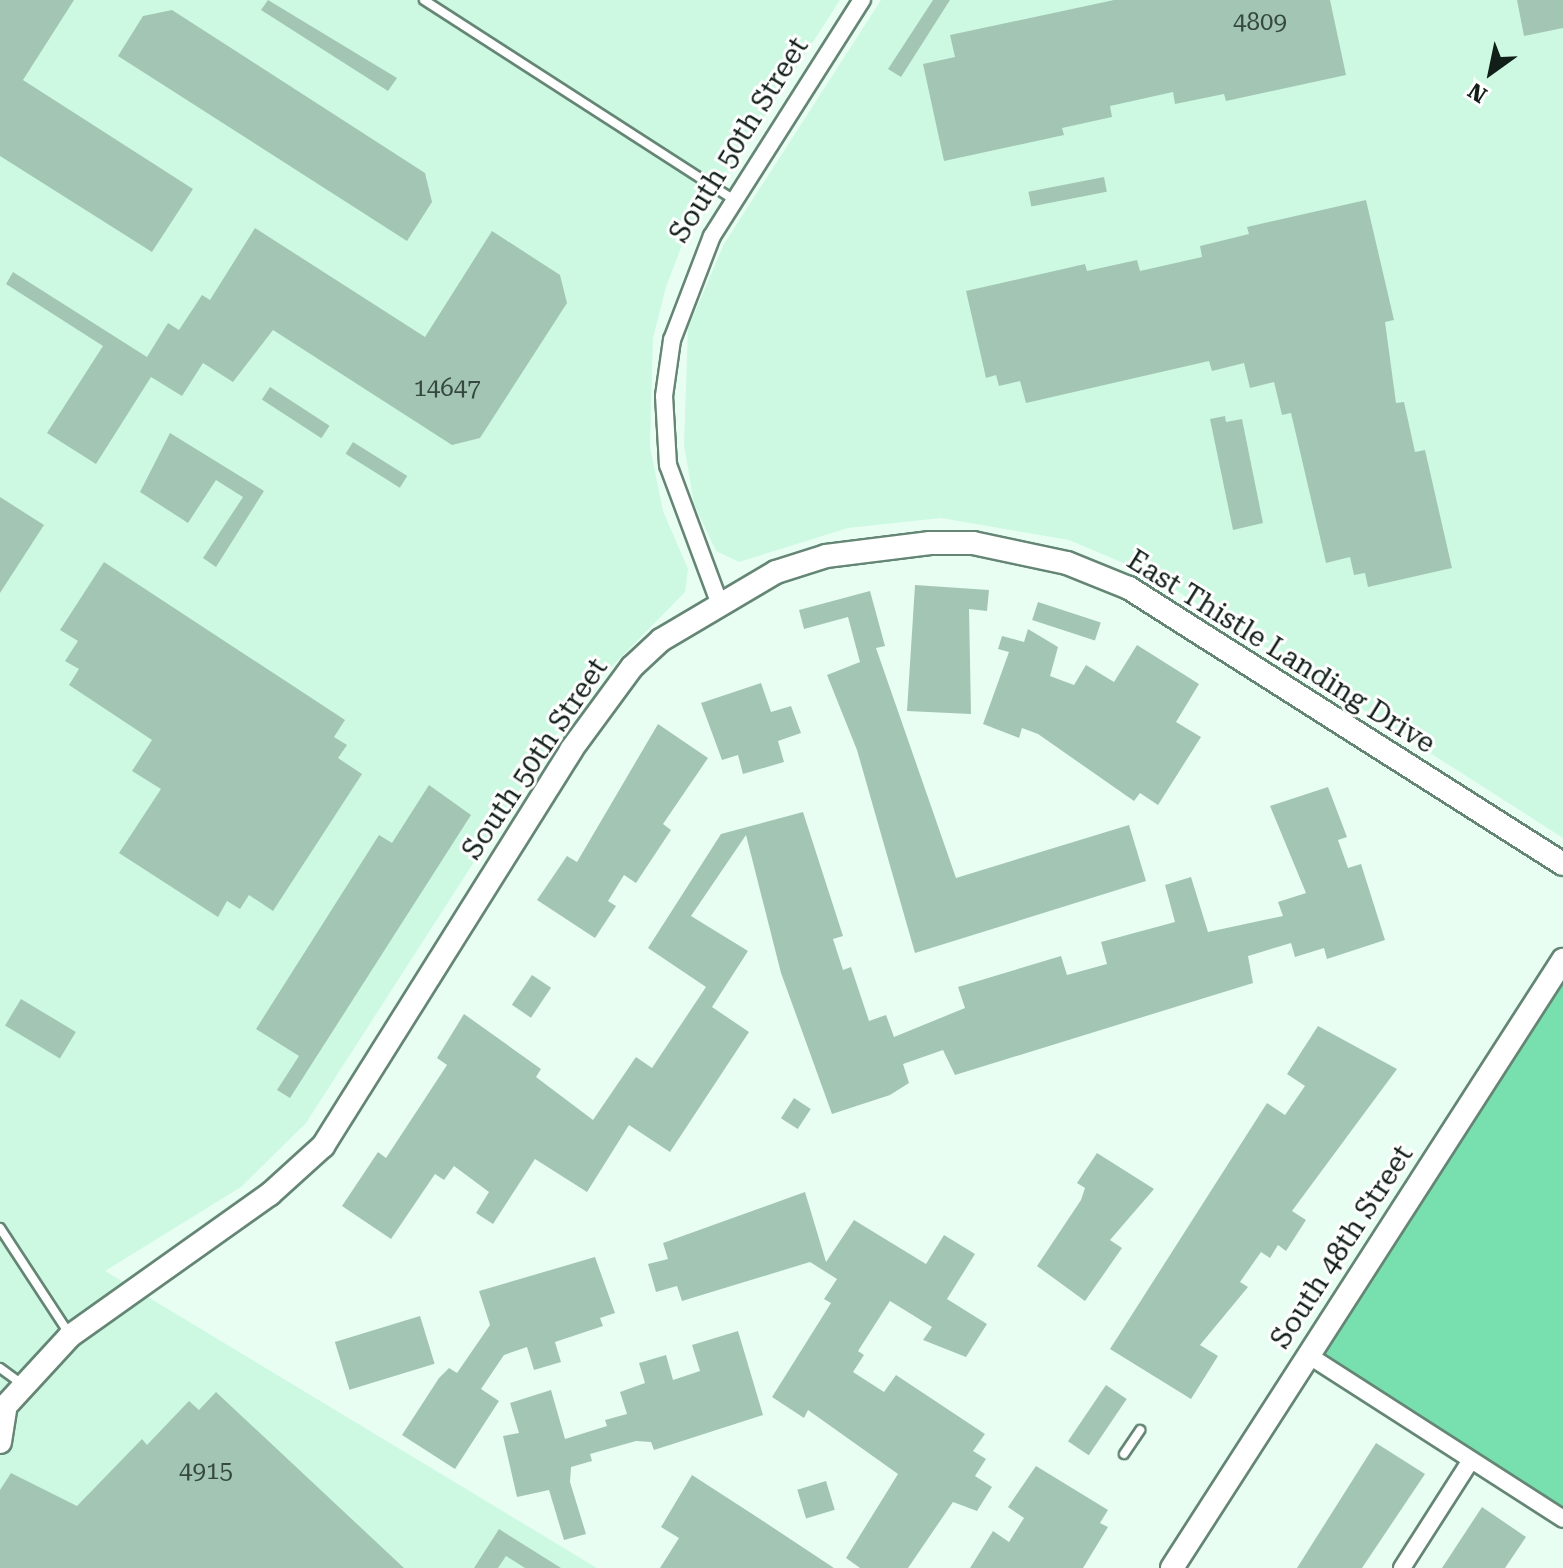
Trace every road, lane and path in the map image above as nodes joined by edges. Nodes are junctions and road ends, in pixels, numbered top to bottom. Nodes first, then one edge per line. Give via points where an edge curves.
1 (424, 0) edge
2 (862, 0) edge
3 (734, 200) junction
4 (719, 602) junction
5 (1563, 864) edge
6 (1563, 960) edge
7 (0, 1228) edge
8 (70, 1336) junction
9 (1308, 1355) junction
10 (0, 1368) edge
11 (25, 1386) junction
12 (2, 1411) edge
13 (1140, 1430) dead end
14 (0, 1442) edge
15 (1124, 1454) dead end
16 (1471, 1460) junction
17 (1563, 1519) edge
18 (1172, 1568) edge
19 (1402, 1568) edge

1 - 3 lane
2 - 3 street, South 50th Street
3 - 4 street, South 50th Street via 686,289 664,396 672,487
4 - 5 street, East Thistle Landing Drive via 776,572 867,548 973,543 1067,563 1129,588
4 - 8 street, South 50th Street via 632,667 571,750 323,1146 270,1194
6 - 9 street, South 48th Street
7 - 8 lane
8 - 11 street, South 50th Street
9 - 16 street
9 - 18 street, South 48th Street
10 - 11 lane
11 - 12 street, South 50th Street
12 - 14 street, South 50th Street
13 - 15 lane
16 - 17 street
16 - 19 street

